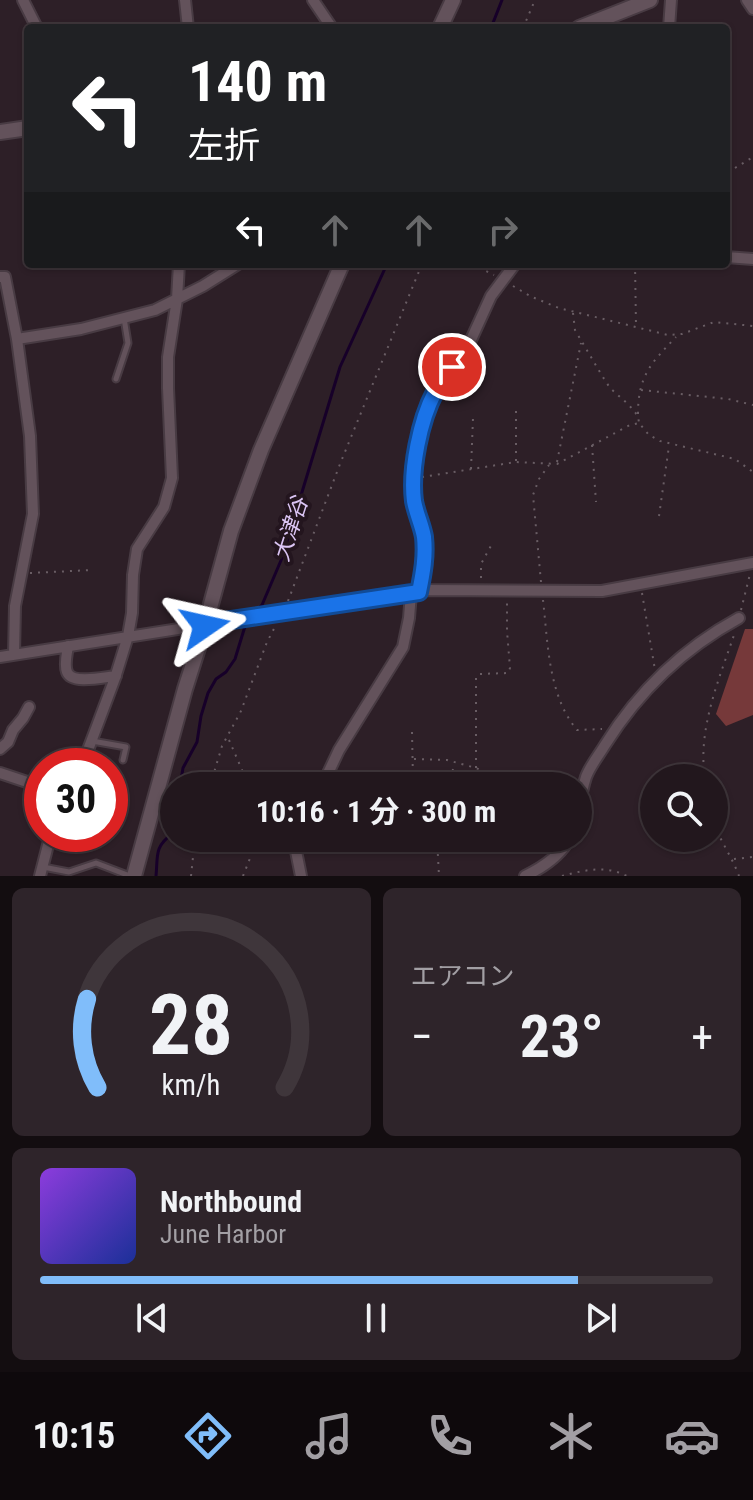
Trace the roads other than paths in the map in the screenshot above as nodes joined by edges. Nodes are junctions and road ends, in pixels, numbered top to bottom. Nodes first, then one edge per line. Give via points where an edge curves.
1 (23, 0) edge
2 (185, 0) edge
3 (313, 0) edge
4 (453, 0) edge
5 (650, 0) edge
6 (671, 0) edge
7 (747, 0) edge
8 (753, 9) edge
9 (35, 24) edge
10 (188, 24) edge
11 (329, 24) edge
12 (442, 24) edge
13 (589, 24) edge
14 (669, 24) edge
15 (24, 129) edge
16 (0, 132) edge
17 (730, 257) edge
18 (753, 259) edge
19 (179, 268) edge
20 (232, 268) edge
21 (340, 268) edge
22 (512, 268) edge
23 (0, 277) edge
24 (177, 299) junction
25 (124, 318) junction
26 (17, 339) junction
27 (116, 379) dead end
28 (753, 563) edge
29 (415, 593) junction
30 (739, 618) road end
31 (208, 624) junction
32 (128, 636) junction
33 (68, 646) junction
34 (14, 655) junction
35 (0, 657) edge
36 (116, 676) junction
37 (29, 707) dead end
38 (91, 741) junction
39 (88, 748) edge
40 (126, 748) edge
41 (0, 749) edge
42 (329, 772) edge
43 (591, 772) edge
44 (0, 773) edge
45 (24, 781) edge
46 (296, 852) edge
47 (561, 852) edge
48 (41, 871) edge
49 (132, 876) edge
50 (301, 876) edge
51 (525, 876) edge

1 - 9 street
2 - 10 street
3 - 11 street
4 - 12 street
5 - 13 street
6 - 14 street
7 - 8 street
15 - 16 street
17 - 18 street
19 - 24 street
20 - 24 street
21 - 31 street via 261,450 231,531
22 - 29 street via 435,392 419,443 412,479 425,561
23 - 26 street via 5,277
24 - 25 street
24 - 32 street via 168,357 172,478 164,507 137,549
25 - 26 street
25 - 27 lane via 128,343
26 - 34 street via 30,436 33,514 15,606
28 - 29 street via 602,591
29 - 31 street
29 - 42 street via 403,647
30 - 43 street via 658,677 615,729
31 - 32 street
31 - 49 street
32 - 33 street
32 - 36 street
33 - 34 street
33 - 36 street via 66,671 76,680
34 - 35 street
36 - 38 street
37 - 41 street
38 - 39 street
38 - 40 lane
44 - 45 street
46 - 50 street
47 - 51 street
48 - 49 lane via 69,872 96,863

